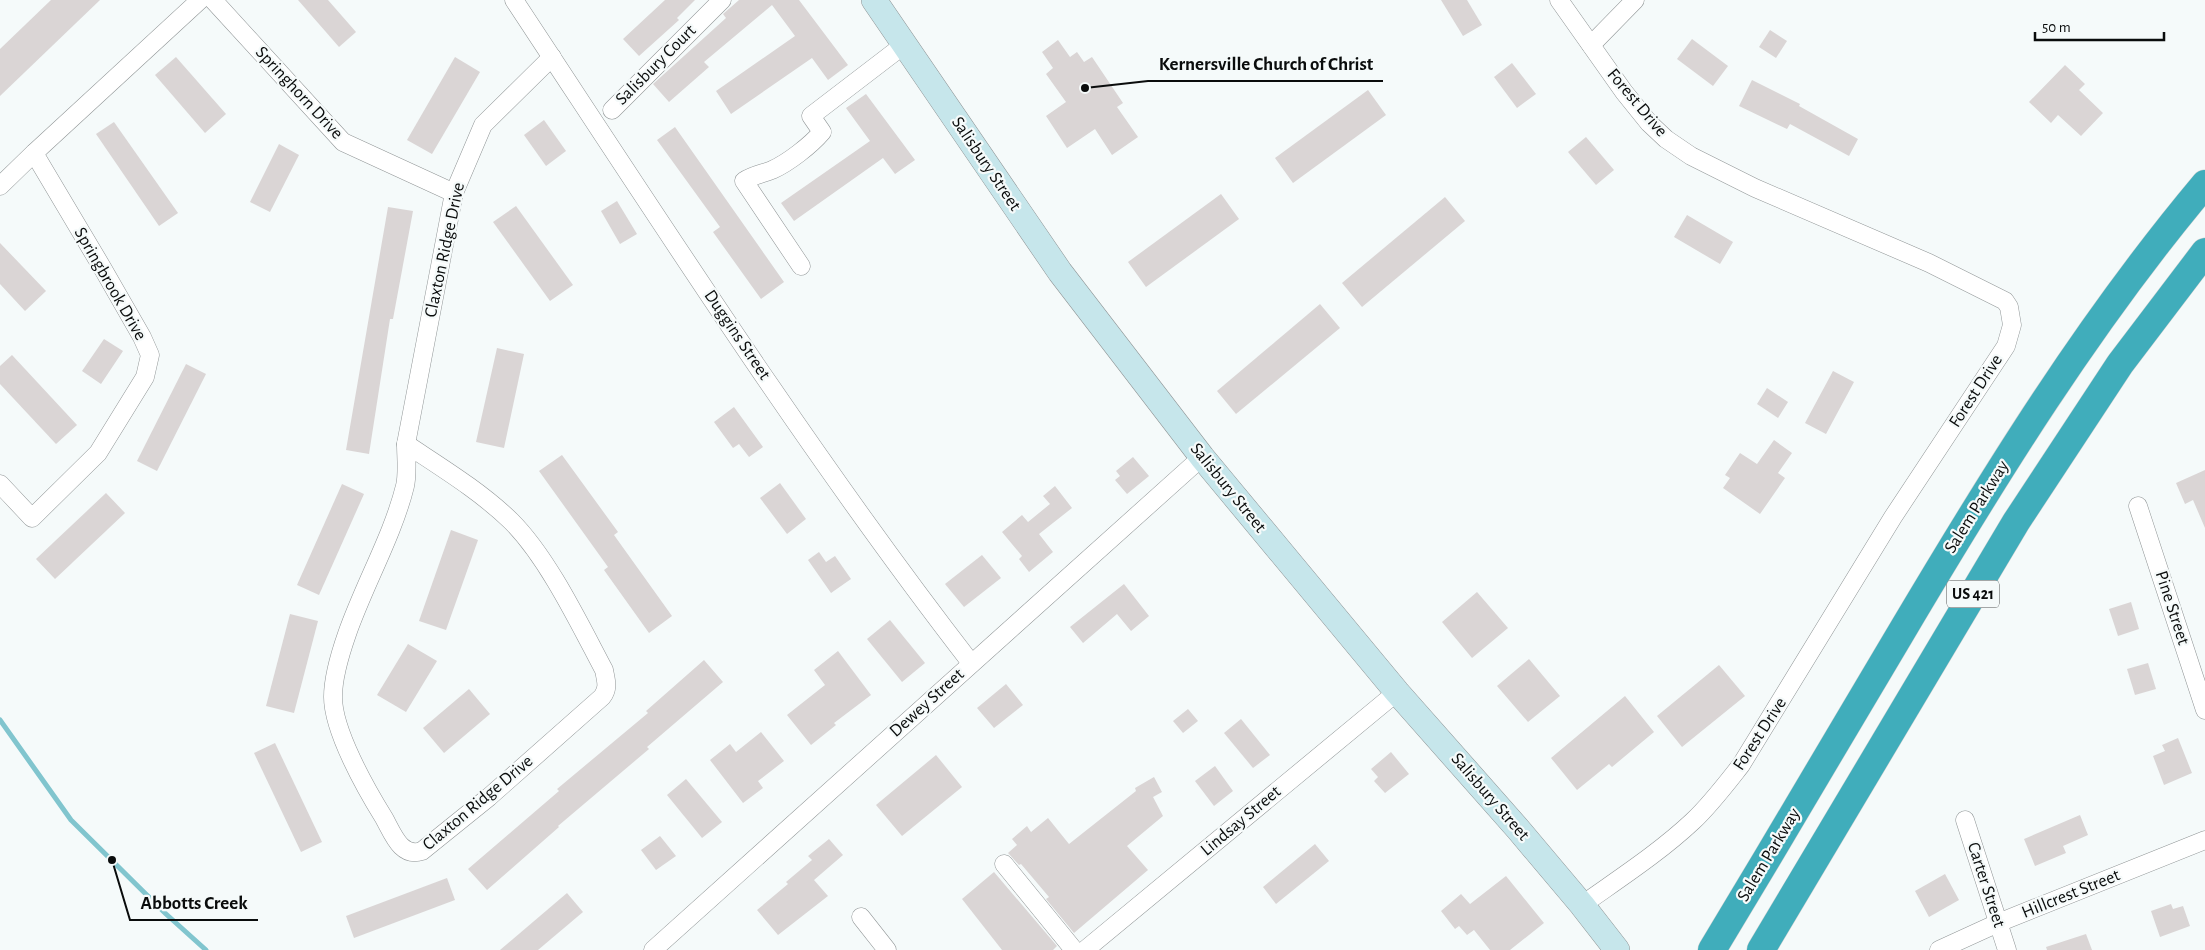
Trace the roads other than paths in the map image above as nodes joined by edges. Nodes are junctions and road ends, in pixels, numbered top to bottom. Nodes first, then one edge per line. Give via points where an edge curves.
1 (200, 0) edge
2 (213, 0) edge
3 (514, 0) edge
4 (722, 0) edge
5 (874, 0) edge
6 (1559, 0) edge
7 (1635, 0) edge
8 (904, 44) junction
9 (1591, 45) junction
10 (552, 57) junction
11 (612, 110) dead end
12 (34, 153) junction
13 (2205, 184) edge
14 (0, 186) edge
15 (454, 193) junction
16 (2205, 252) edge
17 (802, 266) dead end
18 (406, 444) junction
19 (1202, 457) junction
20 (0, 484) edge
21 (2138, 506) dead end
22 (971, 663) junction
23 (1397, 692) junction
24 (2205, 710) edge
25 (1965, 820) dead end
26 (2205, 840) edge
27 (1004, 864) dead end
28 (1582, 905) junction
29 (861, 917) dead end
30 (1998, 923) junction
31 (653, 950) edge
32 (887, 950) edge
33 (1074, 950) edge
34 (1085, 950) edge
35 (1617, 950) edge
36 (1712, 950) edge
37 (1762, 950) edge
38 (1939, 950) edge
39 (2007, 950) edge

1 - 12 street
2 - 15 street, Springhorn Drive via 343,142
3 - 10 street, Duggins Street
4 - 11 street, Salisbury Court
5 - 8 main road, Salisbury Street
6 - 9 street, Forest Drive
7 - 9 street
8 - 17 street via 810,116 822,132 813,142 772,170 754,174 744,181
8 - 19 main road, Salisbury Street via 1060,272
9 - 28 street, Forest Drive via 1649,123 1691,156 1755,188 1985,289 2005,301 2012,324 2006,346 1893,517 1741,765 1694,821
10 - 15 street, Claxton Ridge Drive via 483,125
10 - 22 street, Duggins Street via 732,330 911,586
12 - 14 street
12 - 20 street, Springbrook Drive via 103,268 150,355 145,377 98,452 32,518
13 - 36 highway, Salem Parkway / US 421 via 2086,340 2026,428
15 - 18 street, Claxton Ridge Drive
16 - 37 highway, US 421 via 2120,364 2016,522
18 - 18 street, Claxton Ridge Drive via 406,483 341,652 333,698 337,721 376,807 401,847 414,854 422,852 595,703 606,691 607,684 604,670 557,586 512,522 489,501
19 - 22 street, Dewey Street
19 - 23 main road, Salisbury Street
21 - 24 street, Pine Street
22 - 31 street, Dewey Street
23 - 28 main road, Salisbury Street
23 - 34 street, Lindsay Street
25 - 30 street, Carter Street
26 - 30 street, Hillcrest Street
27 - 33 street
28 - 35 main road, Salisbury Street
29 - 32 street
30 - 38 street, Hillcrest Street
30 - 39 street, Carter Street

